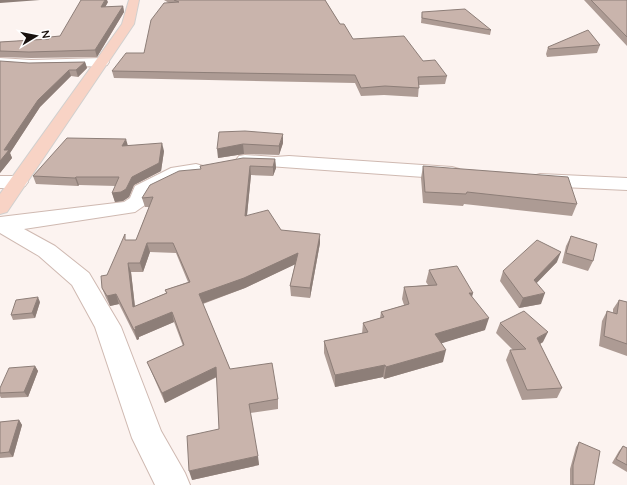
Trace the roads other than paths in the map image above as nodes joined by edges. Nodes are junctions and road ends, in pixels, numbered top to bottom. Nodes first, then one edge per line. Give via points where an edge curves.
1 (134, 0) edge
2 (0, 62) edge
3 (102, 62) junction
4 (471, 174) edge
5 (526, 178) edge
6 (9, 182) edge
7 (627, 184) edge
8 (1, 219) edge
9 (172, 485) edge

1 - 3 main road via 128,24
2 - 3 street
3 - 6 main road
4 - 8 street via 244,160 178,172 142,190 141,200 128,208
5 - 7 street
6 - 8 main road
8 - 9 street via 81,279 108,328 148,438

